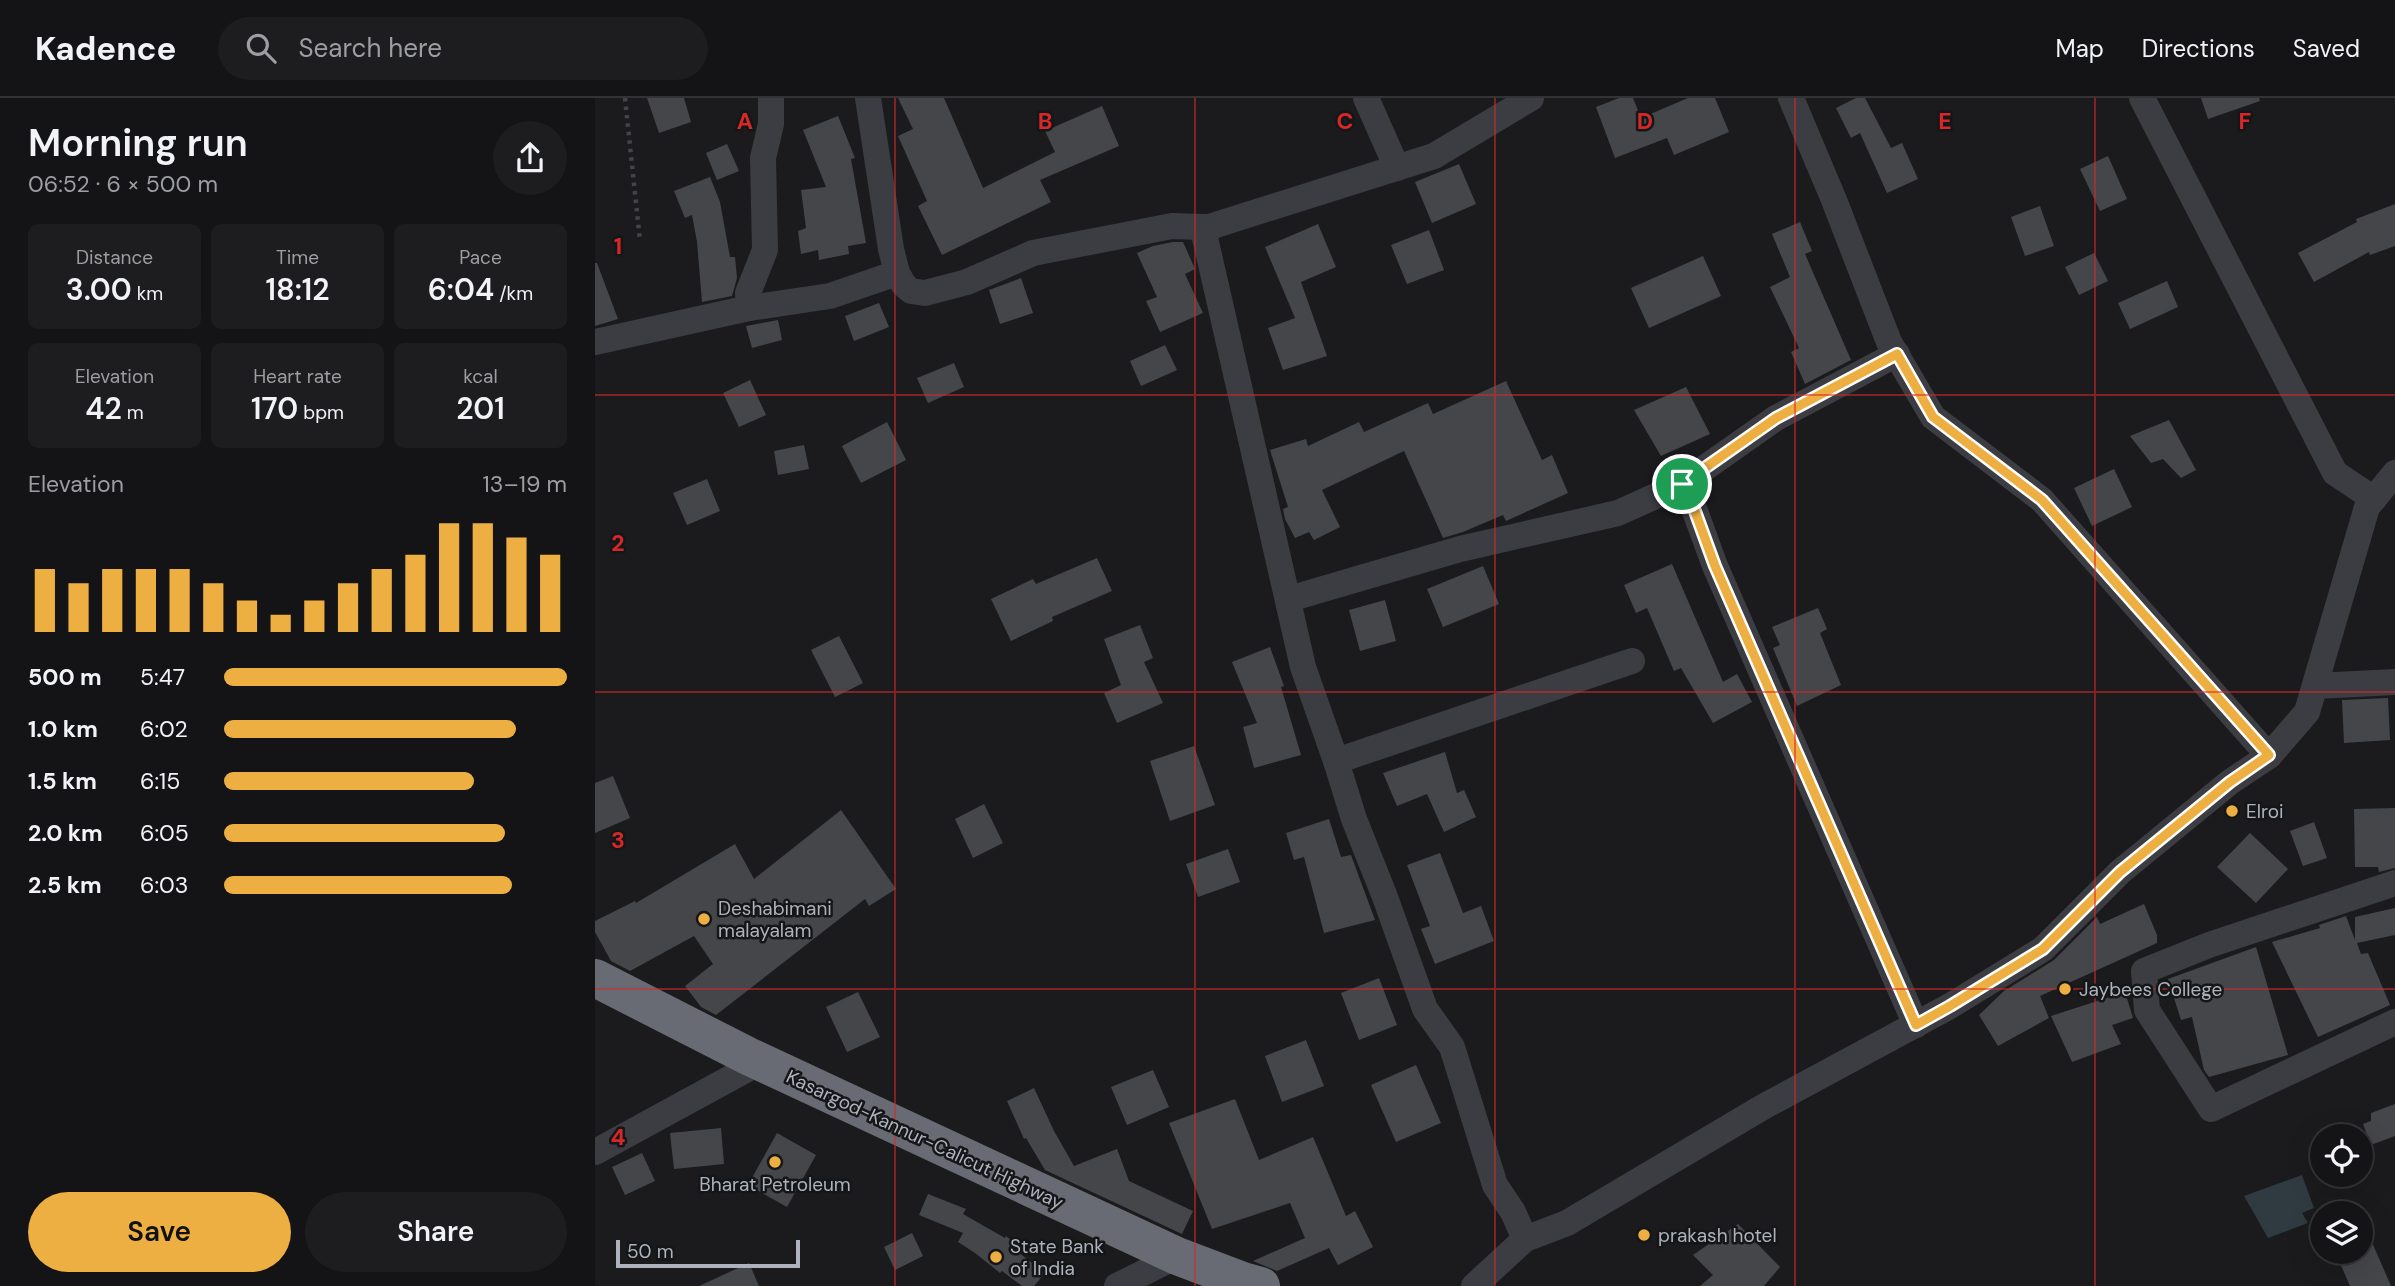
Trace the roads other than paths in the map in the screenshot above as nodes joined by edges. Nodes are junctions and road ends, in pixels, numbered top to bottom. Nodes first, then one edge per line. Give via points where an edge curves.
1 (771, 98) edge
2 (868, 98) edge
3 (1366, 98) edge
4 (1531, 98) edge
5 (1791, 98) edge
6 (2142, 98) edge
7 (1397, 168) junction
8 (1203, 229) junction
9 (897, 273) junction
10 (749, 308) junction
11 (595, 342) edge
12 (1897, 354) junction
13 (2395, 473) edge
14 (1682, 484) junction
15 (2374, 499) junction
16 (1289, 599) junction
17 (1632, 661) dead end
18 (2395, 681) edge
19 (2315, 686) junction
20 (2269, 755) junction
21 (1336, 761) junction
22 (2395, 883) edge
23 (595, 978) edge
24 (2395, 1022) edge
25 (1916, 1025) junction
26 (760, 1062) junction
27 (595, 1152) edge
28 (1525, 1239) junction
29 (1177, 1256) junction
30 (1117, 1286) edge
31 (1261, 1286) edge
32 (1473, 1286) edge

1 - 10 street via 763,158 765,250 748,293
2 - 9 street
3 - 7 street
4 - 7 street via 1434,156
5 - 12 street
6 - 15 street via 2335,473
7 - 8 street
8 - 9 street via 1172,226 1033,253 967,282 925,293 911,291
8 - 16 street
9 - 10 street via 830,296
10 - 11 street
12 - 14 street via 1776,418
12 - 20 street via 1933,417 2042,500
13 - 15 street
14 - 16 street via 1618,513 1460,550
14 - 25 street
15 - 19 street via 2367,507
16 - 21 street via 1303,667
17 - 21 street
18 - 19 street
19 - 20 street via 2307,712
20 - 25 street via 2120,872 2043,949
21 - 28 street via 1425,1009 1452,1047 1495,1185
22 - 24 street via 2144,971 2147,1010 2211,1109
23 - 26 highway, Kasargod-Kannur-Calicut Highway
25 - 28 street via 1763,1107 1567,1223
26 - 27 street
26 - 29 highway, Kasargod-Kannur-Calicut Highway
28 - 32 street
29 - 30 street
29 - 31 highway, Kasargod-Kannur-Calicut Highway

